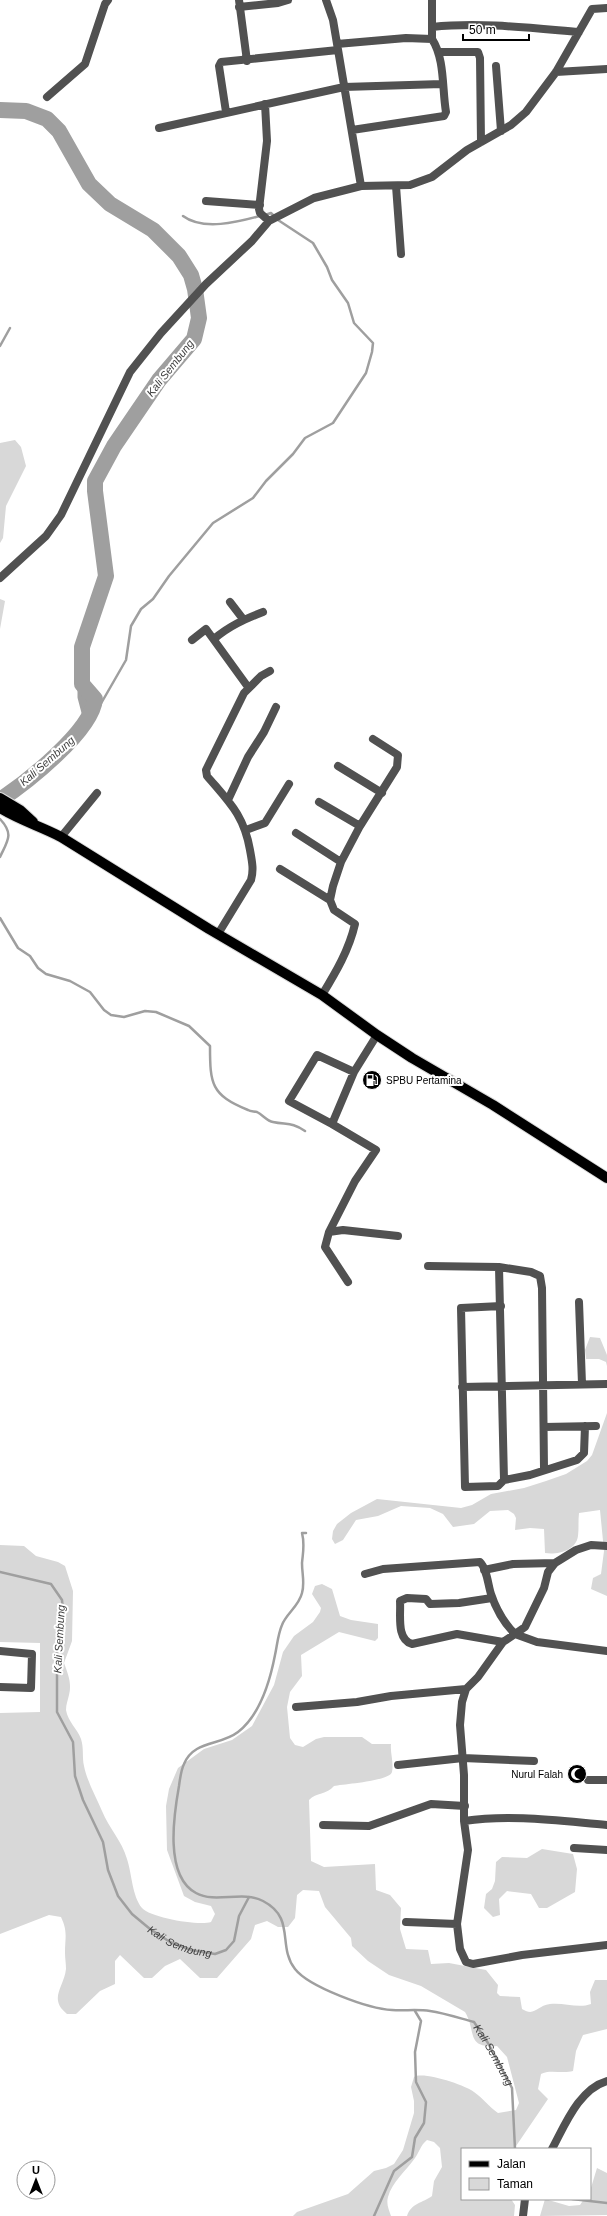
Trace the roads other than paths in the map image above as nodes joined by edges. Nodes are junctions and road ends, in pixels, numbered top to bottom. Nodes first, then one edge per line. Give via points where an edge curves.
1 (108, 0) edge
2 (288, 0) edge
3 (326, 0) edge
4 (432, 0) edge
5 (594, 0) edge
6 (239, 3) edge
7 (607, 8) edge
8 (592, 9) junction
9 (432, 27) junction
10 (579, 32) junction
11 (432, 39) junction
12 (338, 47) junction
13 (438, 52) junction
14 (247, 61) junction
15 (496, 66) dead end
16 (607, 69) edge
17 (556, 72) junction
18 (442, 84) junction
19 (344, 87) junction
20 (47, 97) dead end
21 (264, 104) junction
22 (226, 112) junction
23 (159, 128) dead end
24 (352, 130) junction
25 (501, 131) junction
26 (480, 142) junction
27 (361, 186) junction
28 (396, 186) junction
29 (206, 202) dead end
30 (267, 215) junction
31 (401, 254) dead end
32 (0, 578) edge
33 (230, 602) dead end
34 (263, 612) dead end
35 (243, 619) junction
36 (214, 639) junction
37 (192, 640) dead end
38 (270, 672) dead end
39 (248, 687) junction
40 (276, 707) dead end
41 (373, 740) dead end
42 (338, 766) dead end
43 (289, 784) dead end
44 (96, 793) dead end
45 (382, 793) junction
46 (0, 798) edge
47 (228, 800) junction
48 (319, 802) dead end
49 (0, 808) edge
50 (18, 814) junction
51 (360, 826) junction
52 (246, 830) junction
53 (296, 833) dead end
54 (60, 837) junction
55 (341, 862) junction
56 (280, 869) dead end
57 (330, 900) junction
58 (218, 934) junction
59 (322, 995) junction
60 (377, 1035) junction
61 (354, 1072) junction
62 (332, 1124) junction
63 (607, 1178) edge
64 (329, 1232) junction
65 (398, 1236) dead end
66 (428, 1266) dead end
67 (499, 1267) junction
68 (348, 1282) dead end
69 (579, 1302) dead end
70 (501, 1306) junction
71 (582, 1384) junction
72 (607, 1384) edge
73 (542, 1385) junction
74 (502, 1386) junction
75 (462, 1387) junction
76 (585, 1426) junction
77 (596, 1426) dead end
78 (544, 1427) junction
79 (544, 1469) junction
80 (504, 1480) junction
81 (607, 1546) edge
82 (555, 1563) junction
83 (484, 1570) junction
84 (365, 1574) dead end
85 (492, 1598) junction
86 (515, 1634) junction
87 (504, 1642) junction
88 (0, 1651) edge
89 (607, 1651) edge
90 (0, 1687) edge
91 (466, 1689) junction
92 (296, 1707) dead end
93 (463, 1758) junction
94 (534, 1761) dead end
95 (398, 1765) dead end
96 (588, 1780) dead end
97 (607, 1780) edge
98 (465, 1806) junction
99 (464, 1822) junction
100 (323, 1824) dead end
101 (607, 1826) edge
102 (574, 1848) dead end
103 (607, 1850) edge
104 (406, 1922) dead end
105 (457, 1924) junction
106 (607, 1946) edge
107 (607, 2081) edge
108 (553, 2148) edge
109 (525, 2200) edge
110 (523, 2216) edge

1 - 20 street via 85,64
2 - 6 street via 278,3
3 - 12 street
4 - 9 street
5 - 8 street
6 - 14 street
7 - 8 street
8 - 10 street
9 - 10 street via 518,27
9 - 11 street
10 - 17 street
11 - 12 street via 406,38
11 - 13 street
12 - 14 street
12 - 19 street
13 - 18 street
13 - 26 street via 478,52
14 - 22 street via 221,62 219,66
15 - 25 street
16 - 17 street
17 - 25 street via 526,112
18 - 19 street
18 - 24 street via 446,112 444,116
19 - 21 street
19 - 24 street
21 - 22 street
21 - 30 street
22 - 23 street
24 - 27 street
25 - 26 street
26 - 28 street via 432,177 410,185
27 - 28 street
27 - 30 street via 314,198
28 - 31 street
29 - 30 street
30 - 32 street via 252,241 206,284 161,333 130,372 61,515 46,536
33 - 35 street
34 - 35 street
35 - 36 street
36 - 37 street via 206,629
36 - 39 street
38 - 39 street
39 - 47 street via 228,722 206,770 207,776
40 - 47 street
41 - 45 street via 398,755 397,767
42 - 45 street
43 - 52 street via 265,823
44 - 54 street
45 - 51 street
46 - 50 main road
47 - 52 street
48 - 51 street
49 - 50 main road
50 - 54 main road
51 - 55 street
52 - 58 street via 254,870 251,880
53 - 55 street
54 - 58 main road
55 - 57 street
56 - 57 street
57 - 59 street via 334,910 355,924 340,967
58 - 59 main road
59 - 60 main road
60 - 61 street
60 - 63 main road
61 - 62 street
61 - 62 street via 317,1055 289,1101
62 - 64 street via 376,1150 355,1181
64 - 65 street via 343,1230
64 - 68 street via 325,1247
66 - 67 street
67 - 70 street
67 - 73 street via 540,1276
69 - 71 street
70 - 74 street
70 - 75 street via 461,1308
71 - 72 street
71 - 73 street
73 - 74 street
73 - 78 street
74 - 75 street
74 - 80 street
75 - 80 street via 465,1486 498,1486
76 - 77 street
76 - 78 street
76 - 79 street via 582,1457
78 - 79 street
79 - 80 street via 530,1475
81 - 82 street via 591,1545 576,1550
82 - 83 street via 513,1564
82 - 86 street via 548,1572 544,1588 525,1627
83 - 84 street via 482,1564 473,1561 383,1569
83 - 85 street
85 - 86 street via 504,1623
85 - 87 street via 430,1604 426,1599 407,1598 400,1601 401,1634 405,1641 412,1644 457,1634
86 - 87 street
86 - 89 street via 537,1642
87 - 91 street
88 - 90 street via 32,1654 31,1688
91 - 92 street
91 - 93 street via 460,1725
93 - 94 street
93 - 95 street
93 - 98 street
96 - 97 street
98 - 99 street
98 - 100 street via 431,1804 369,1826
99 - 101 street via 479,1819 531,1818
99 - 105 street via 468,1850
102 - 103 street
104 - 105 street
105 - 106 street via 460,1949 466,1962 472,1964 522,1955
107 - 108 street via 590,2089 570,2116
109 - 110 street

